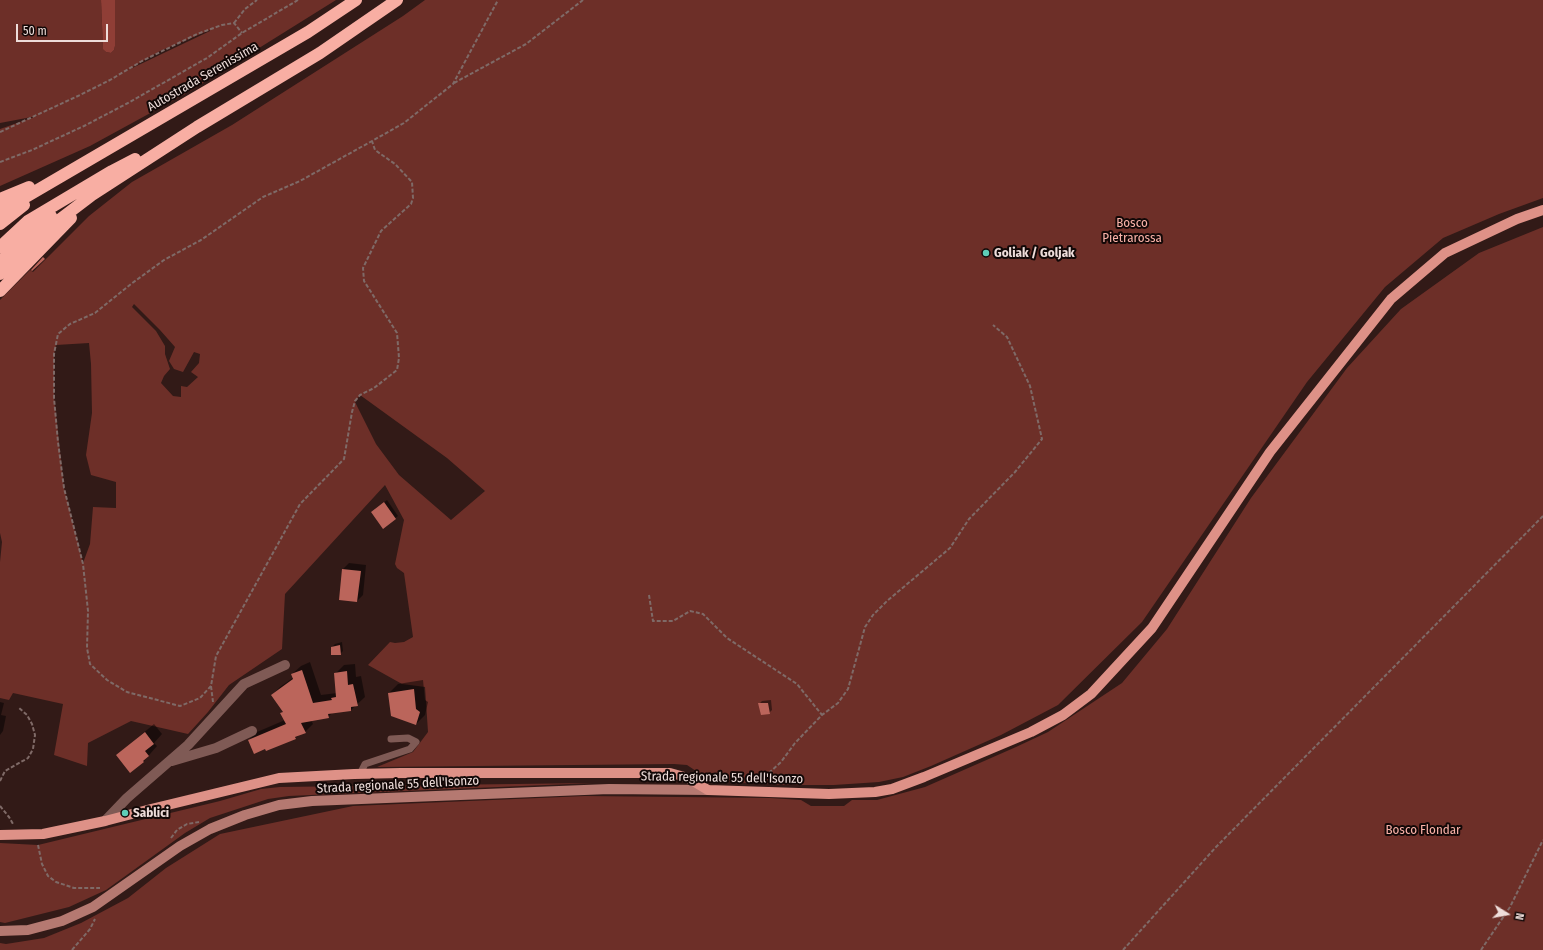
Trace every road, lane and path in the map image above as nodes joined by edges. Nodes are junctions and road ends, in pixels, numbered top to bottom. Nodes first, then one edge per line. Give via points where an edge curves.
1 (257, 0) edge
2 (298, 0) edge
3 (356, 0) edge
4 (397, 0) edge
5 (498, 0) edge
6 (583, 0) edge
7 (234, 23) junction
8 (242, 33) junction
9 (453, 84) junction
10 (197, 127) junction
11 (0, 132) edge
12 (372, 141) junction
13 (0, 162) edge
14 (62, 174) junction
15 (0, 199) edge
16 (0, 202) edge
17 (0, 207) edge
18 (1543, 210) edge
19 (0, 212) edge
20 (0, 216) edge
21 (0, 219) edge
22 (0, 224) edge
23 (0, 247) edge
24 (0, 262) edge
25 (0, 274) edge
26 (0, 291) edge
27 (993, 324) dead end
28 (1543, 516) edge
29 (649, 596) dead end
30 (285, 665) dead end
31 (211, 686) junction
32 (18, 707) dead end
33 (216, 714) junction
34 (822, 715) junction
35 (252, 731) dead end
36 (391, 738) dead end
37 (168, 762) junction
38 (360, 774) junction
39 (0, 781) edge
40 (708, 790) junction
41 (751, 792) junction
42 (0, 806) edge
43 (105, 821) junction
44 (43, 834) junction
45 (0, 835) edge
46 (17, 835) junction
47 (1543, 840) edge
48 (105, 898) junction
49 (96, 917) dead end
50 (0, 931) edge
51 (72, 950) edge
52 (1123, 950) edge
53 (1481, 950) edge

1 - 7 path via 245,9
2 - 8 path
3 - 14 highway, Autostrada Serenissima via 308,32
4 - 10 highway via 320,53
5 - 9 path
6 - 9 path via 526,44
7 - 8 path
7 - 11 path via 222,25 169,47 80,95
8 - 13 path via 207,58 128,103 45,144
9 - 12 path via 404,123
10 - 23 highway via 112,171 28,221
10 - 24 highway via 106,179 33,229
10 - 25 highway via 81,203 46,230
10 - 26 highway via 77,212
12 - 31 path via 375,150 395,164 412,182 411,204 381,231 363,268 364,281 397,333 397,370 374,388 360,395 355,402 344,459 300,504 216,656
12 - 31 path via 300,181 263,197 206,236 164,260 95,313 70,324 58,334 54,354 58,442 64,488 83,564 90,664 107,680 127,692 180,706 200,698
14 - 15 highway
14 - 16 highway
14 - 17 highway
14 - 19 highway
14 - 20 highway
14 - 21 highway
14 - 22 highway
18 - 41 main road, Strada regionale 55 dell'Isonzo via 1445,253 1391,299 1270,452 1152,628 1091,694 1063,715 1031,732 892,788 875,792 829,794
27 - 34 path via 1007,337 1030,386 1042,439 1015,472 969,519 950,548 873,615 865,627 848,688 838,703
28 - 52 path via 1216,847
29 - 34 path via 653,621 673,621 690,611 704,614 727,638 797,684
30 - 33 street via 244,684
31 - 33 path
32 - 39 path via 32,724 35,735 33,749 28,758 5,771
33 - 37 street via 188,745
34 - 41 path
35 - 37 street via 216,748
36 - 38 lane via 408,738 416,742 410,749 365,764
37 - 43 street
38 - 40 main road via 670,773 688,778
38 - 43 main road via 279,778
40 - 41 main road, Strada regionale 55 dell'Isonzo
40 - 48 main road, Strada regionale 55 dell'Isonzo via 609,789 312,801 279,805 245,814 210,829 180,846
42 - 46 path via 9,816
43 - 44 main road
44 - 46 main road
44 - 48 path via 38,845 42,864 48,876 56,882 74,888 106,890
45 - 46 main road
47 - 53 path via 1510,907
48 - 50 main road, Strada regionale 55 dell'Isonzo via 62,921 28,930
49 - 51 path via 90,929

